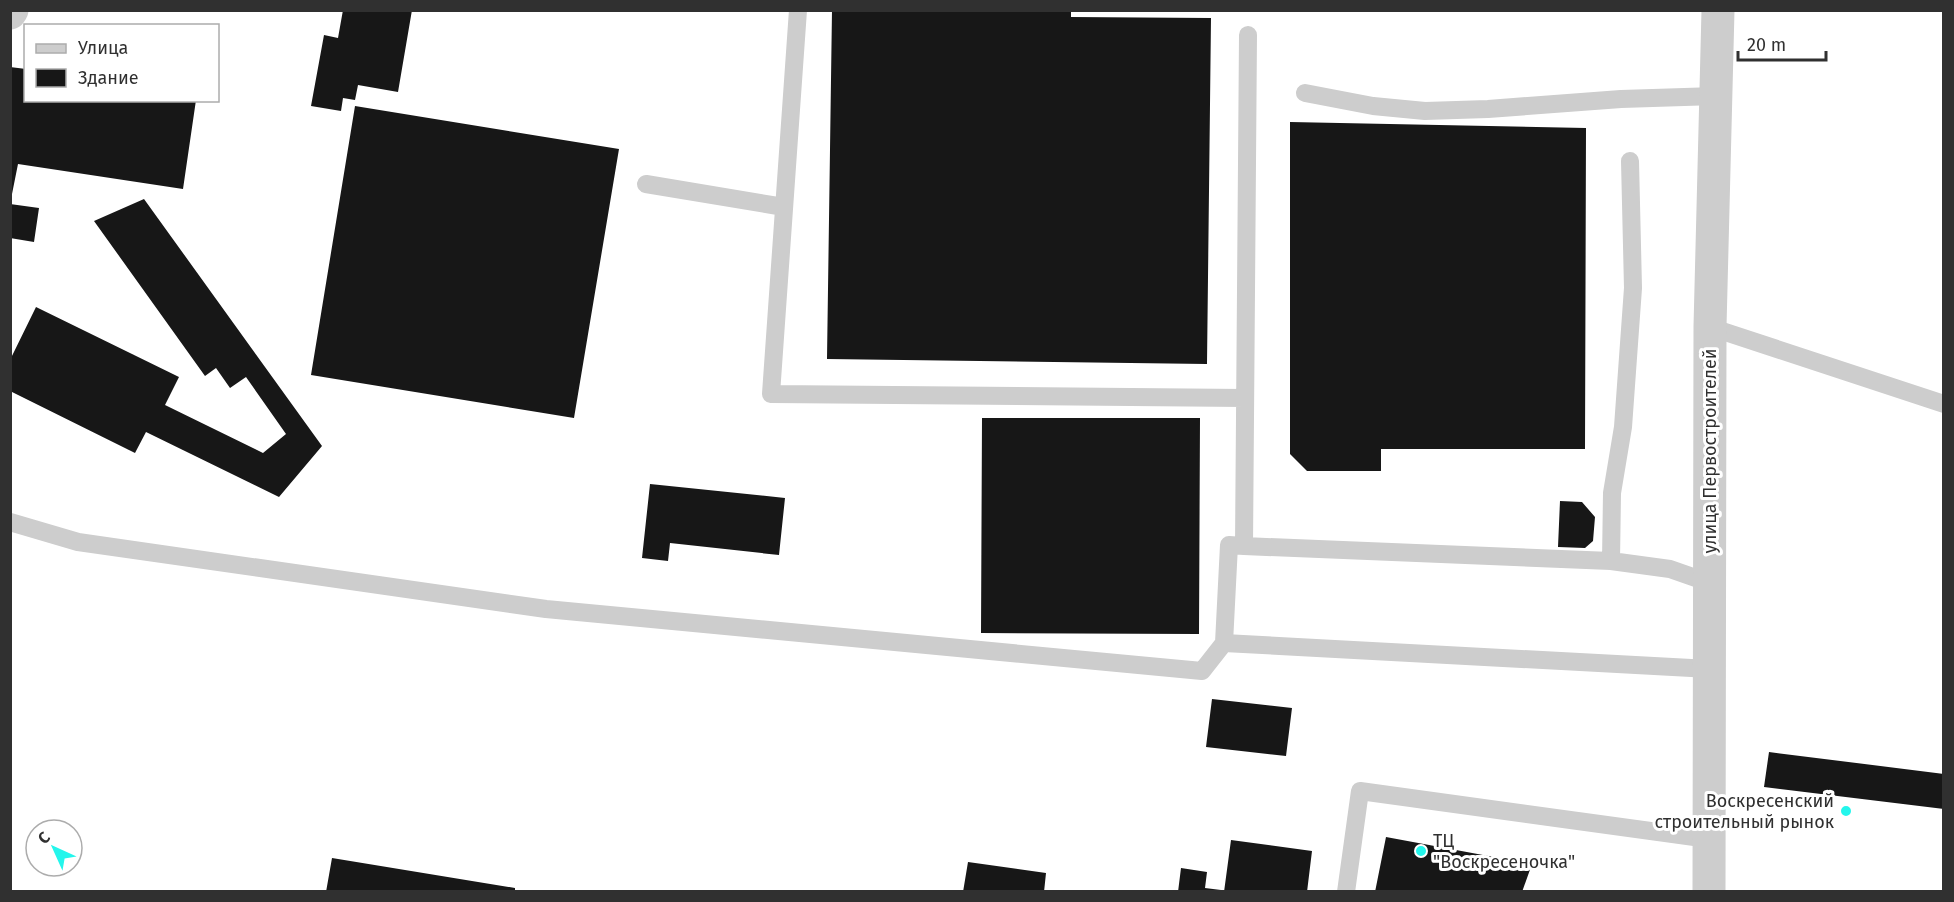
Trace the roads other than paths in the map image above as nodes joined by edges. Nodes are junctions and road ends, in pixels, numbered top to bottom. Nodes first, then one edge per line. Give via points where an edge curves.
1 (798, 10) edge
2 (1718, 10) edge
3 (1248, 35) dead end
4 (1305, 93) dead end
5 (1716, 96) junction
6 (1630, 161) dead end
7 (646, 184) dead end
8 (784, 207) junction
9 (1710, 327) junction
10 (1245, 398) junction
11 (1944, 404) edge
12 (10, 522) edge
13 (1244, 546) junction
14 (1611, 561) junction
15 (1710, 583) junction
16 (1224, 643) junction
17 (1710, 669) junction
18 (1709, 839) junction
19 (1346, 891) edge
20 (1709, 891) edge

1 - 8 lane
2 - 5 street, улица Первостроителей
3 - 10 lane
4 - 5 lane via 1425,111
5 - 9 street, улица Первостроителей
6 - 14 lane via 1633,288 1623,426 1612,493
7 - 8 lane
8 - 10 lane via 771,394
9 - 11 lane
9 - 15 street, улица Первостроителей
10 - 13 lane
12 - 16 lane via 78,542 546,609 1202,671
13 - 14 lane
13 - 16 lane via 1229,545
14 - 15 lane via 1670,569
15 - 17 street, улица Первостроителей
16 - 17 lane
17 - 18 street, улица Первостроителей
18 - 19 lane via 1360,791
18 - 20 street, улица Первостроителей

